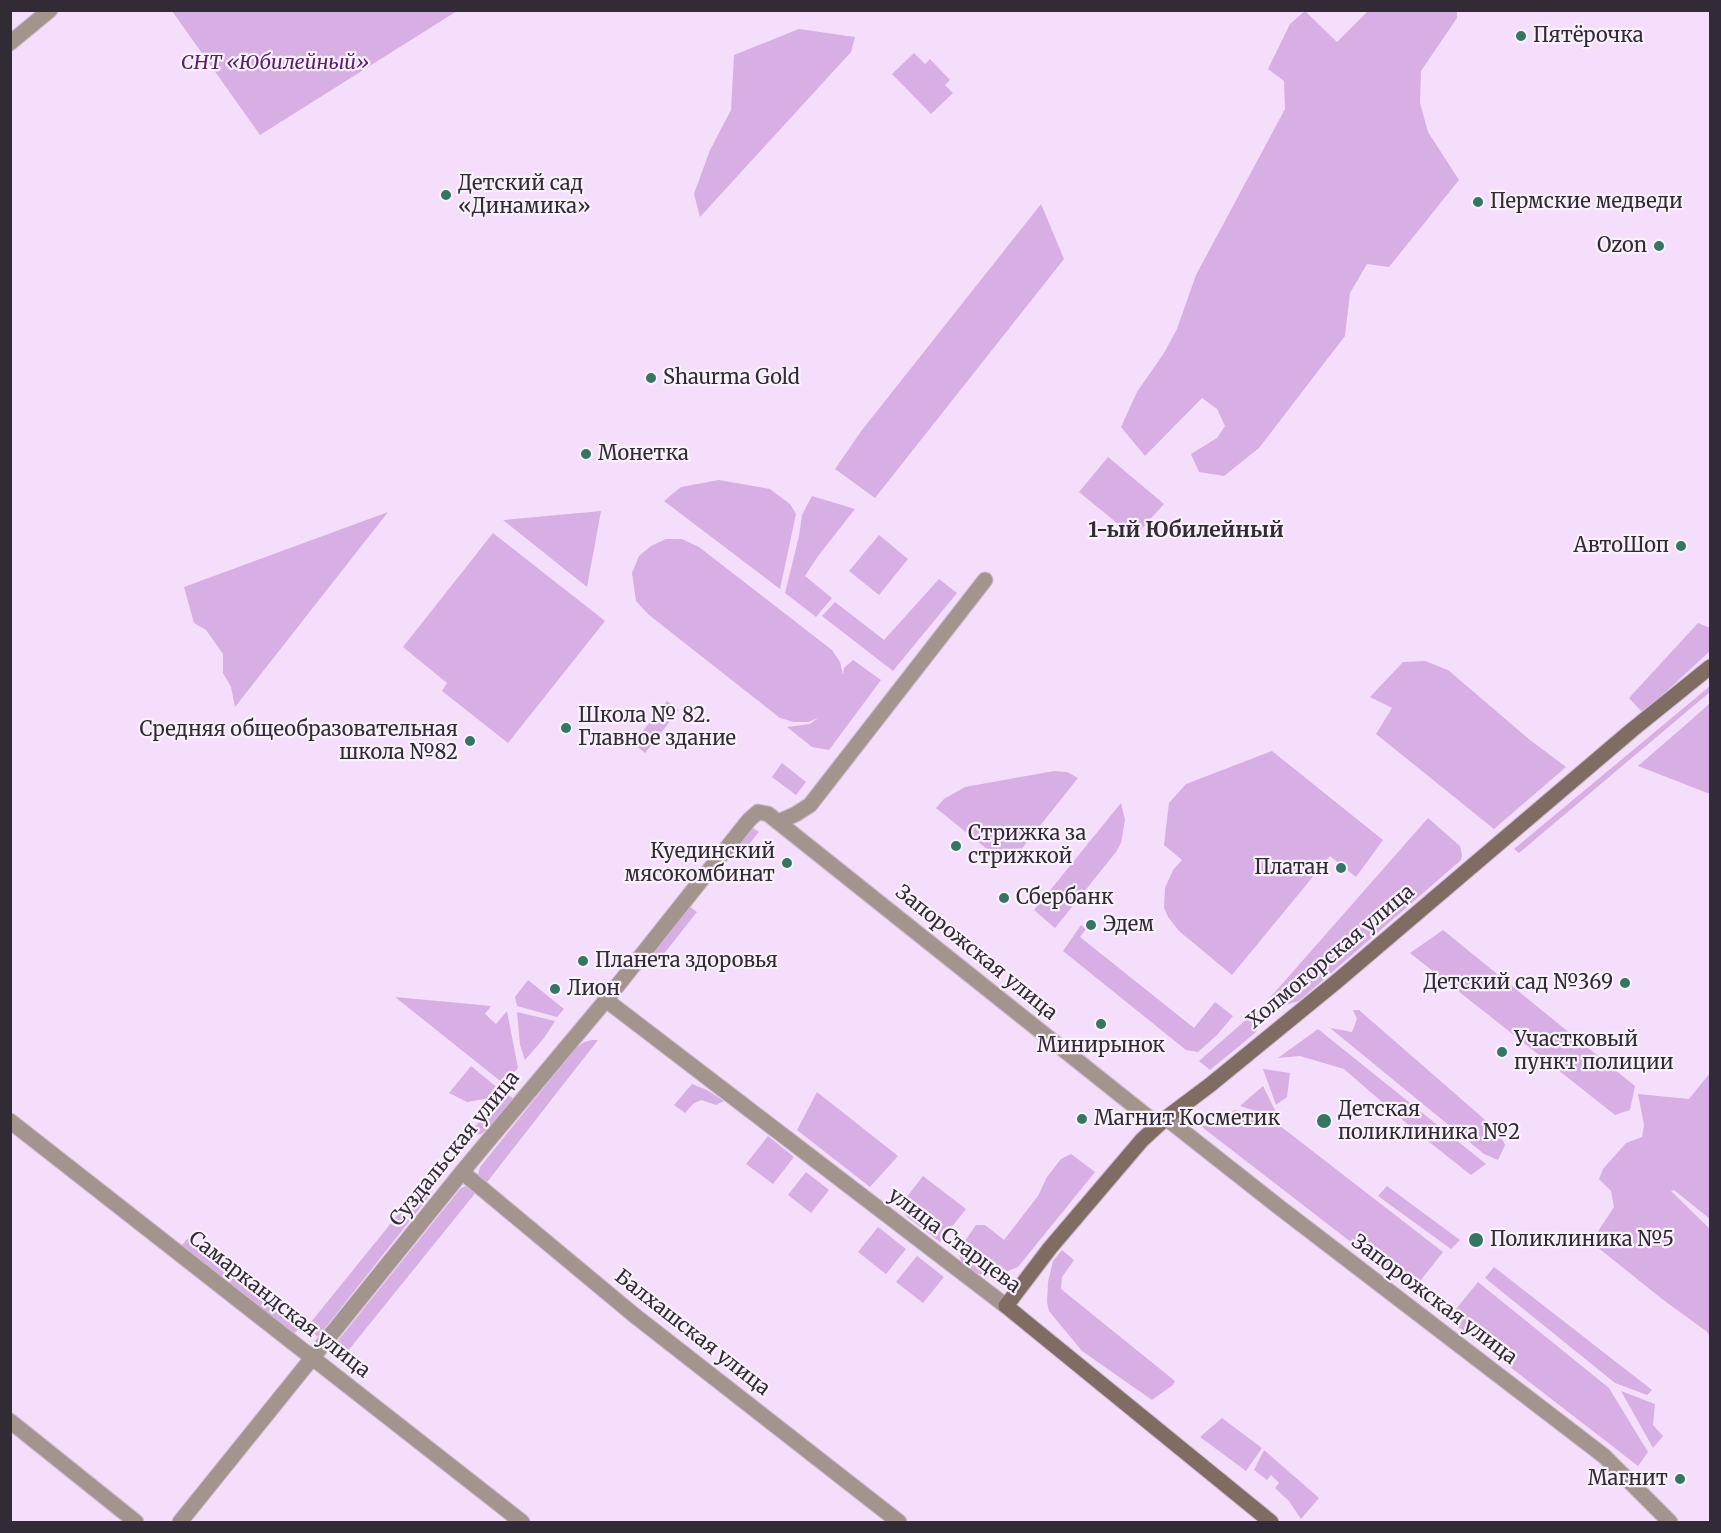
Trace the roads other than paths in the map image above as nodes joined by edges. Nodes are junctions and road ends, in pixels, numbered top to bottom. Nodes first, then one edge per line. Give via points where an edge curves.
1 (50, 10) edge
2 (10, 43) edge
3 (985, 580) dead end
4 (1710, 667) edge
5 (773, 818) junction
6 (606, 1000) junction
7 (1162, 1121) junction
8 (10, 1122) edge
9 (462, 1172) junction
10 (1006, 1306) junction
11 (312, 1358) junction
12 (10, 1421) edge
13 (136, 1522) edge
14 (180, 1522) edge
15 (522, 1522) edge
16 (899, 1522) edge
17 (1271, 1522) edge
18 (1670, 1522) edge

1 - 2 street
3 - 5 street, Суздальская улица via 810,805 796,814
4 - 7 main road, Холмогорская улица via 1328,989
5 - 6 street, Суздальская улица via 758,812 752,816
5 - 7 street, Запорожская улица
6 - 9 street, Суздальская улица
6 - 10 street, улица Старцева
7 - 10 main road, Холмогорская улица via 1090,1198
7 - 18 street, Запорожская улица via 1604,1456
8 - 11 street, Самаркандская улица
9 - 11 street, Суздальская улица
9 - 16 street, Балхашская улица via 634,1315
10 - 17 main road, улица Старцева
11 - 14 street, Суздальская улица
11 - 15 street, Самаркандская улица
12 - 13 street

